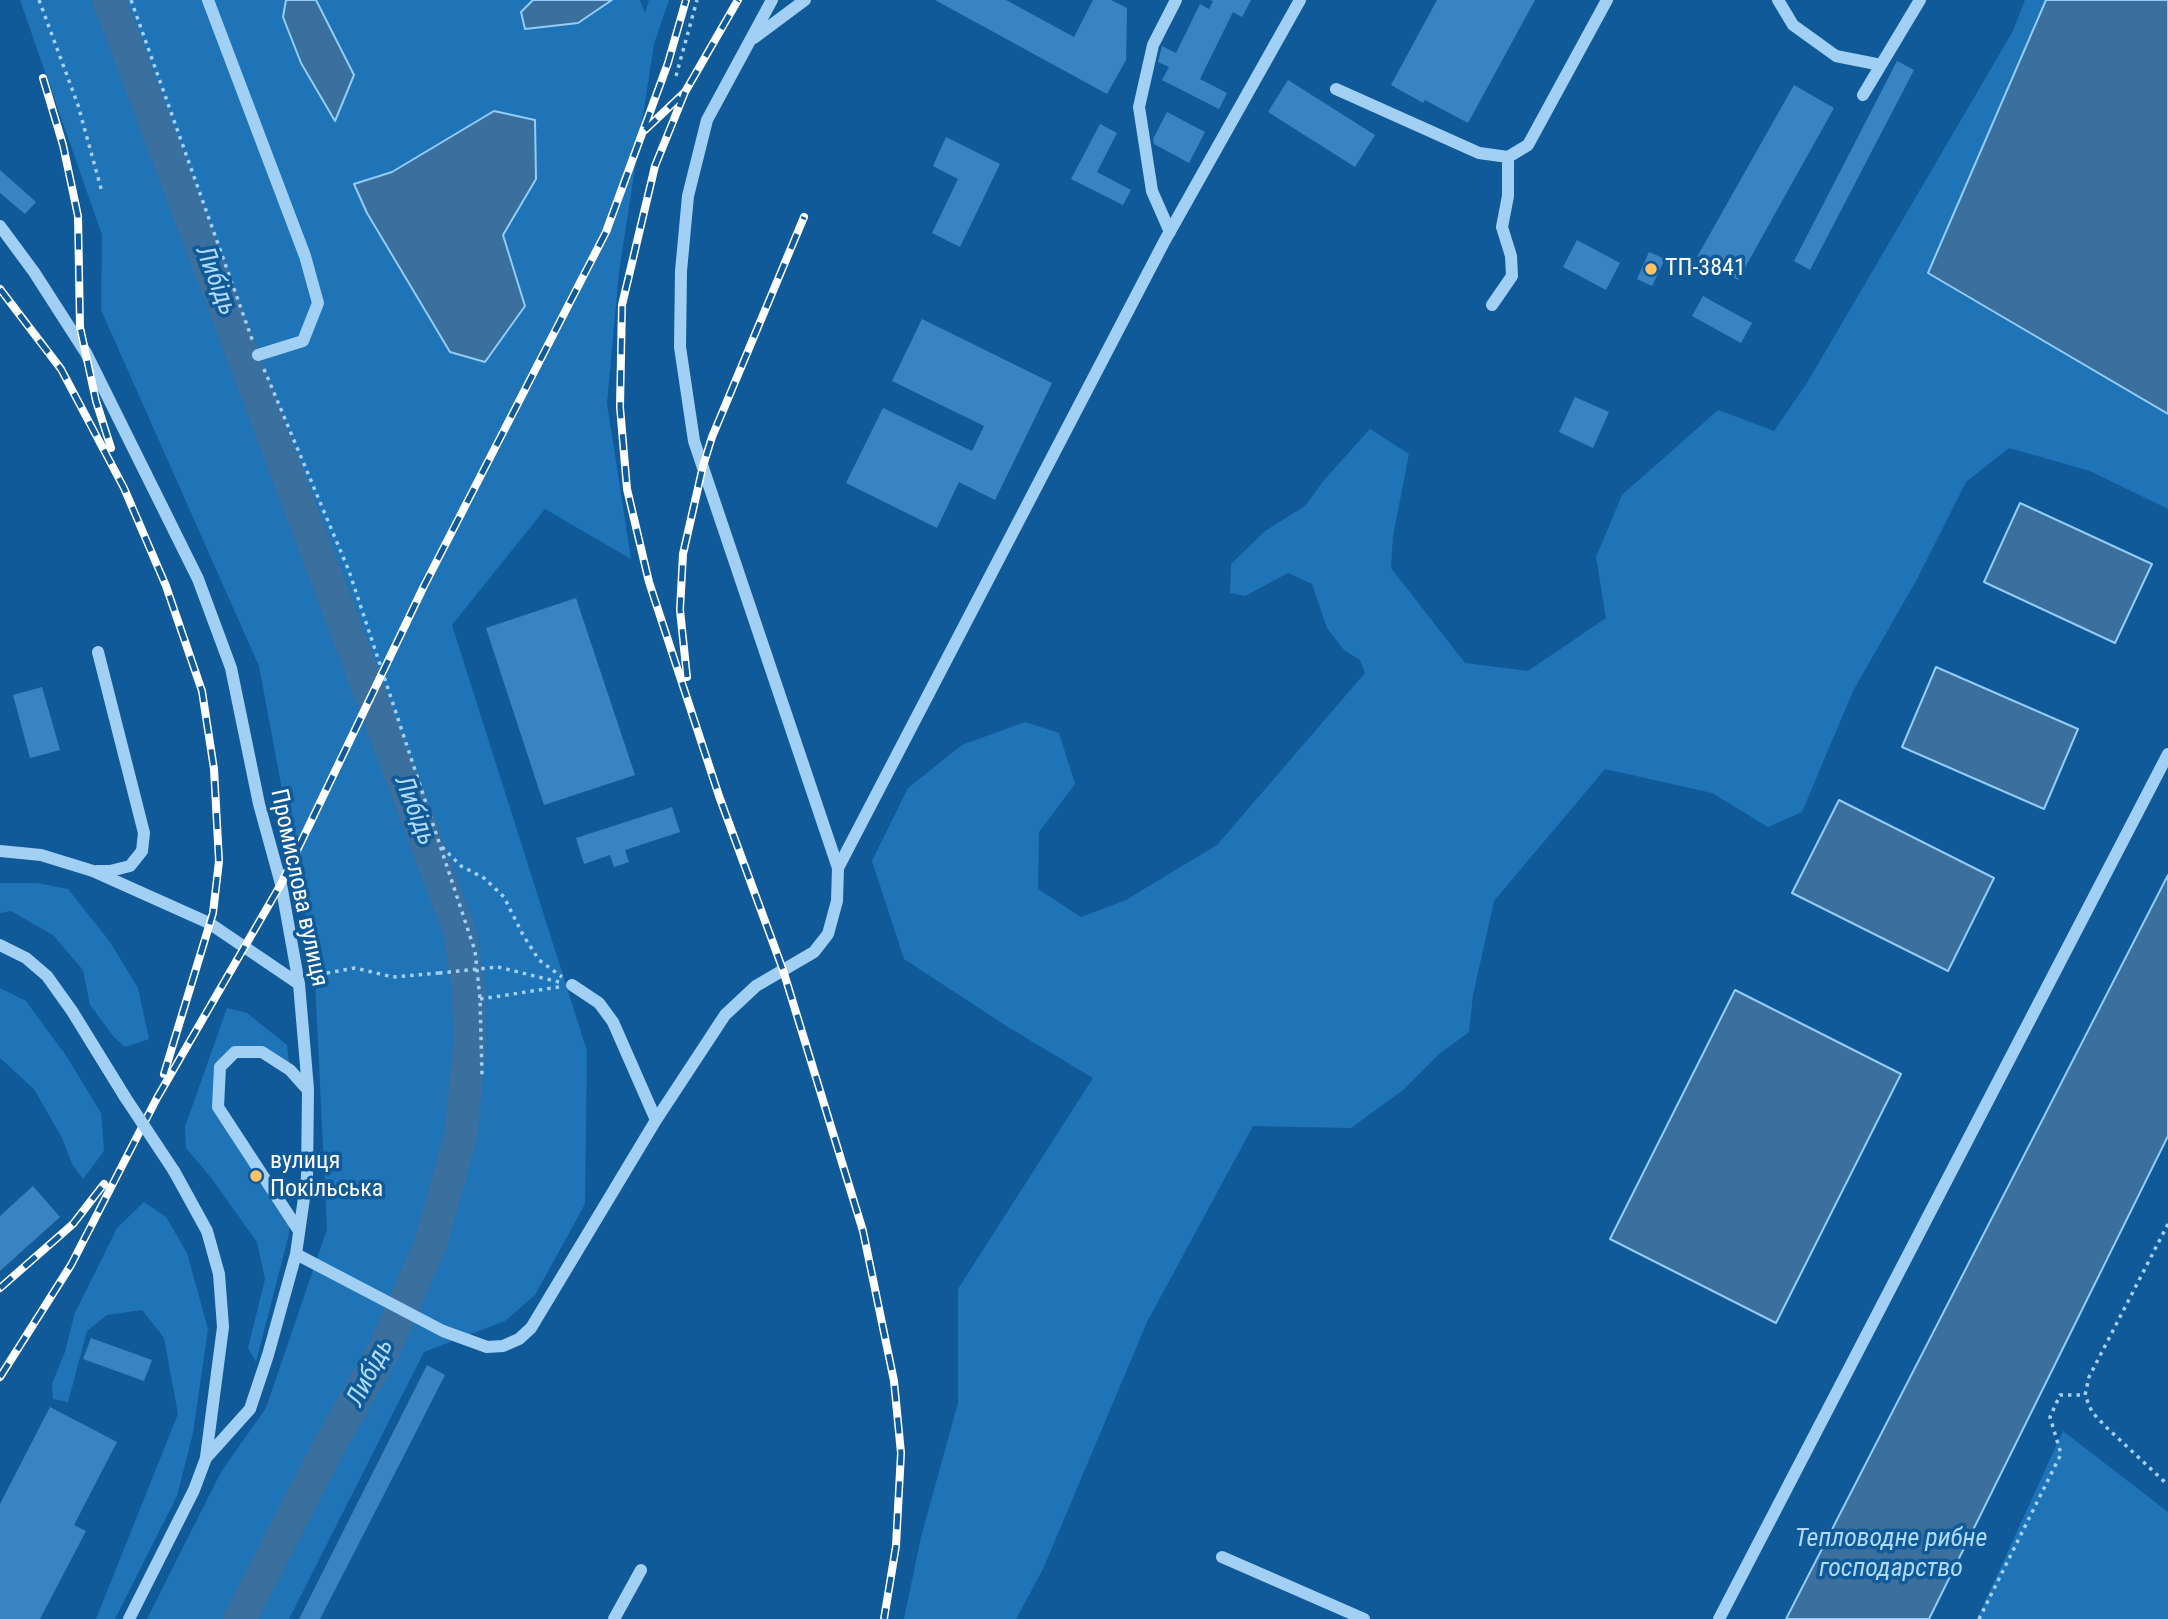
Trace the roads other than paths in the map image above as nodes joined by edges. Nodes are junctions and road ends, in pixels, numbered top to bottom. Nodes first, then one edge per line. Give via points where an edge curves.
1 (208, 0) edge
2 (772, 0) edge
3 (805, 0) edge
4 (1176, 0) edge
5 (1300, 0) edge
6 (1607, 0) edge
7 (1778, 0) edge
8 (1920, 0) edge
9 (751, 40) junction
10 (1881, 65) junction
11 (1336, 89) dead end
12 (1863, 94) dead end
13 (1508, 157) junction
14 (0, 226) edge
15 (1170, 232) junction
16 (1492, 305) dead end
17 (258, 355) road end
18 (99, 652) dead end
19 (2168, 754) edge
20 (0, 851) edge
21 (838, 868) junction
22 (93, 871) junction
23 (0, 945) edge
24 (299, 981) junction
25 (572, 985) road end
26 (307, 1089) junction
27 (656, 1120) junction
28 (299, 1231) junction
29 (296, 1254) junction
30 (206, 1458) junction
31 (1222, 1557) dead end
32 (641, 1570) dead end
33 (129, 1619) edge
34 (614, 1619) edge
35 (1364, 1619) edge
36 (1719, 1619) edge

1 - 17 street via 305,256 318,303 303,341
2 - 9 street
3 - 9 street
4 - 15 street via 1153,45 1139,107 1152,191
5 - 15 street
6 - 13 street via 1528,145
7 - 10 street via 1793,25 1836,56
8 - 10 street
9 - 21 street via 707,120 688,196 680,347 694,441
10 - 12 street
11 - 13 street via 1479,153
13 - 16 street via 1502,227 1512,276
14 - 24 street, Промислова вулиця via 86,354 198,579 231,668
15 - 21 street
18 - 22 street via 144,833 142,851 130,866
19 - 36 street
20 - 22 street via 41,855
21 - 27 street via 838,901 828,934 814,952 755,986 726,1014
22 - 24 street via 209,923
23 - 30 street, bridge via 47,976 174,1171 206,1231 219,1274 223,1326
24 - 26 street, Промислова вулиця
25 - 27 street via 599,1003 613,1022
26 - 28 street, Промислова вулиця via 307,1177
26 - 28 street via 290,1070 262,1052 235,1052 220,1067 218,1107
27 - 29 street via 531,1328 503,1346 486,1347 443,1331
28 - 29 street, Промислова вулиця
29 - 30 street, Промислова вулиця via 250,1409
30 - 33 street, Промислова вулиця
31 - 35 street
32 - 34 street

